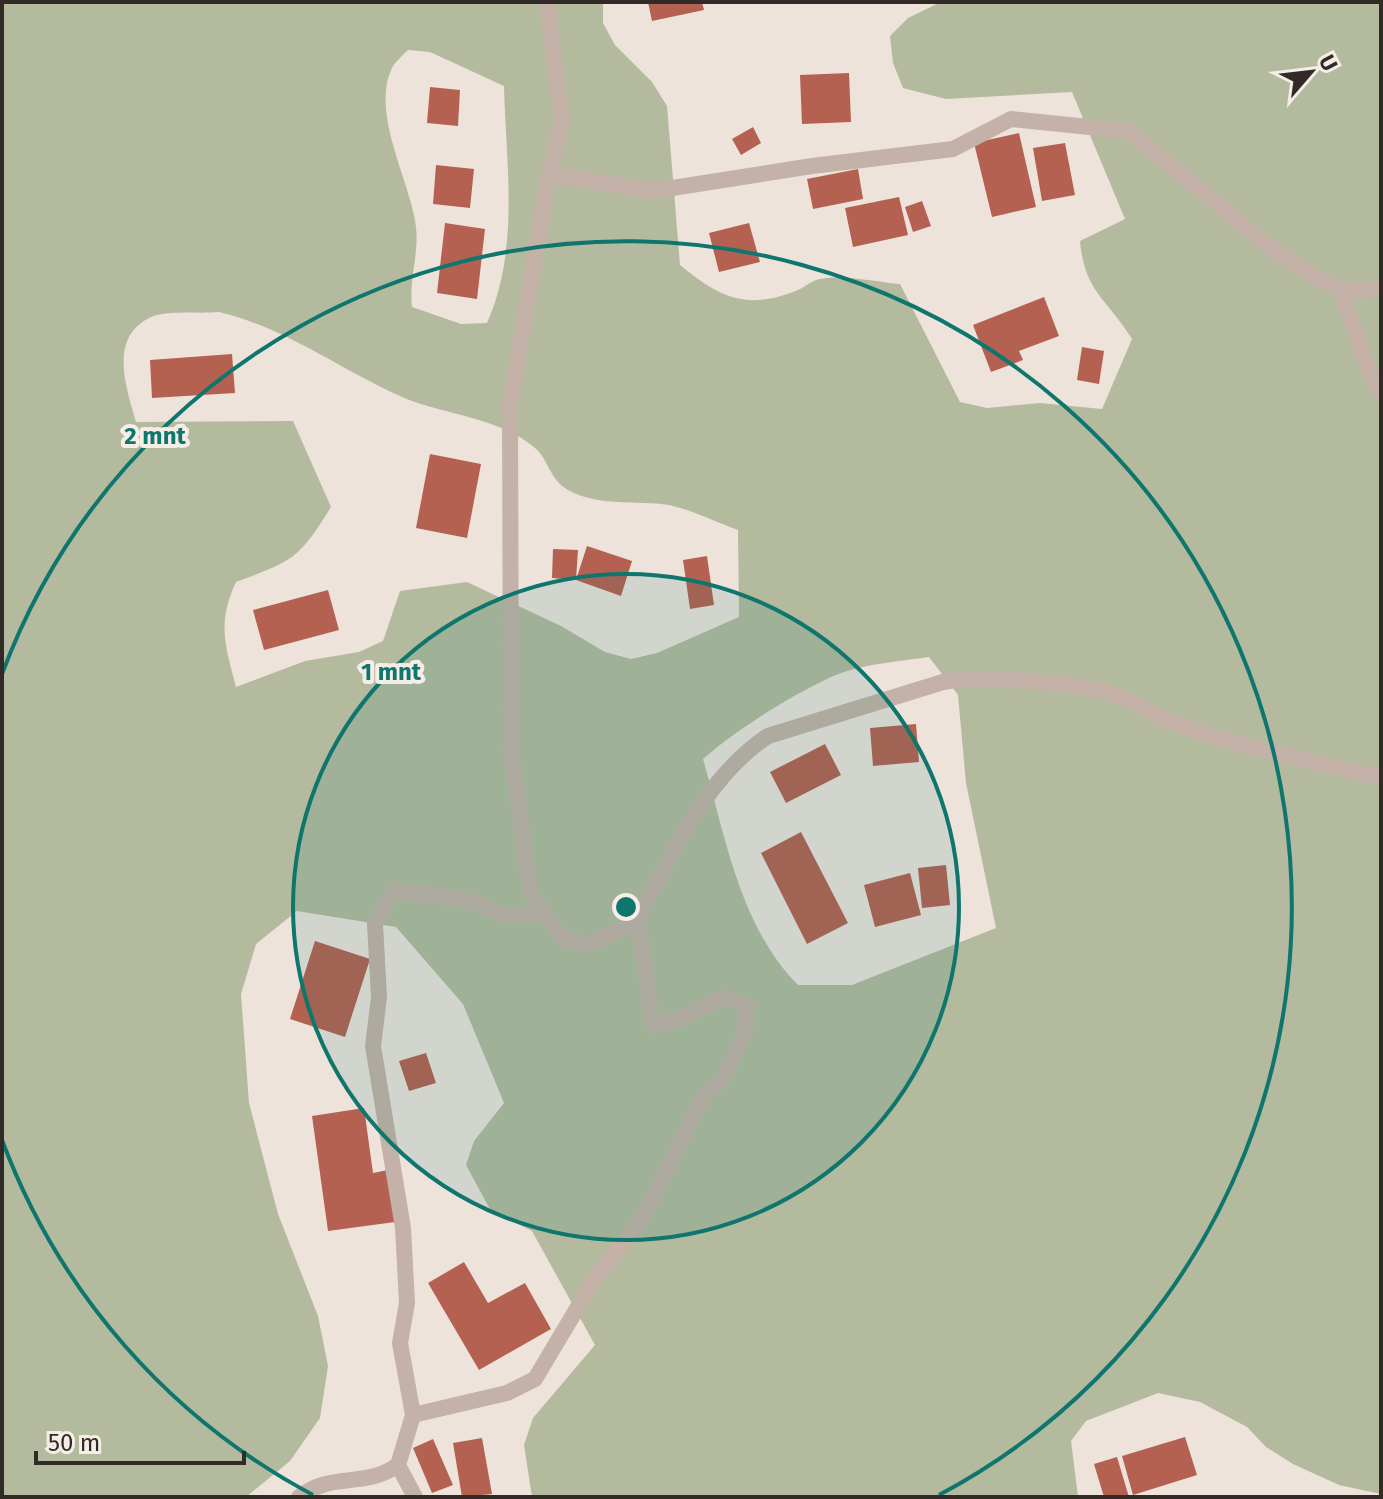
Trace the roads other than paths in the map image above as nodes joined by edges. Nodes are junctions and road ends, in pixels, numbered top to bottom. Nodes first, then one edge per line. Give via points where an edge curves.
1 (547, 2) edge
2 (549, 174) junction
3 (1381, 285) edge
4 (1341, 289) junction
5 (1381, 393) edge
6 (1381, 777) edge
7 (546, 915) junction
8 (635, 922) junction
9 (413, 1415) junction
10 (398, 1465) junction
11 (299, 1497) edge
12 (415, 1497) edge

1 - 2 lane via 562,120
2 - 4 lane via 653,191 953,149 1011,119 1128,131 1275,251
2 - 7 lane via 510,404 511,748 530,892
3 - 4 lane via 1365,291
4 - 5 lane
6 - 8 lane via 1328,768 1167,721 1121,696 1093,689 955,680 768,736 747,750 709,792
7 - 8 lane via 561,937 588,945
7 - 9 lane via 503,915 477,903 394,889 375,924 379,997 373,1046 403,1228 407,1303 400,1343
8 - 9 lane via 644,943 653,1026 724,997 747,1005 745,1032 734,1057 723,1079 704,1095 644,1216 594,1280 535,1379 507,1393
9 - 10 lane
10 - 11 lane via 381,1477 317,1484
10 - 12 lane

